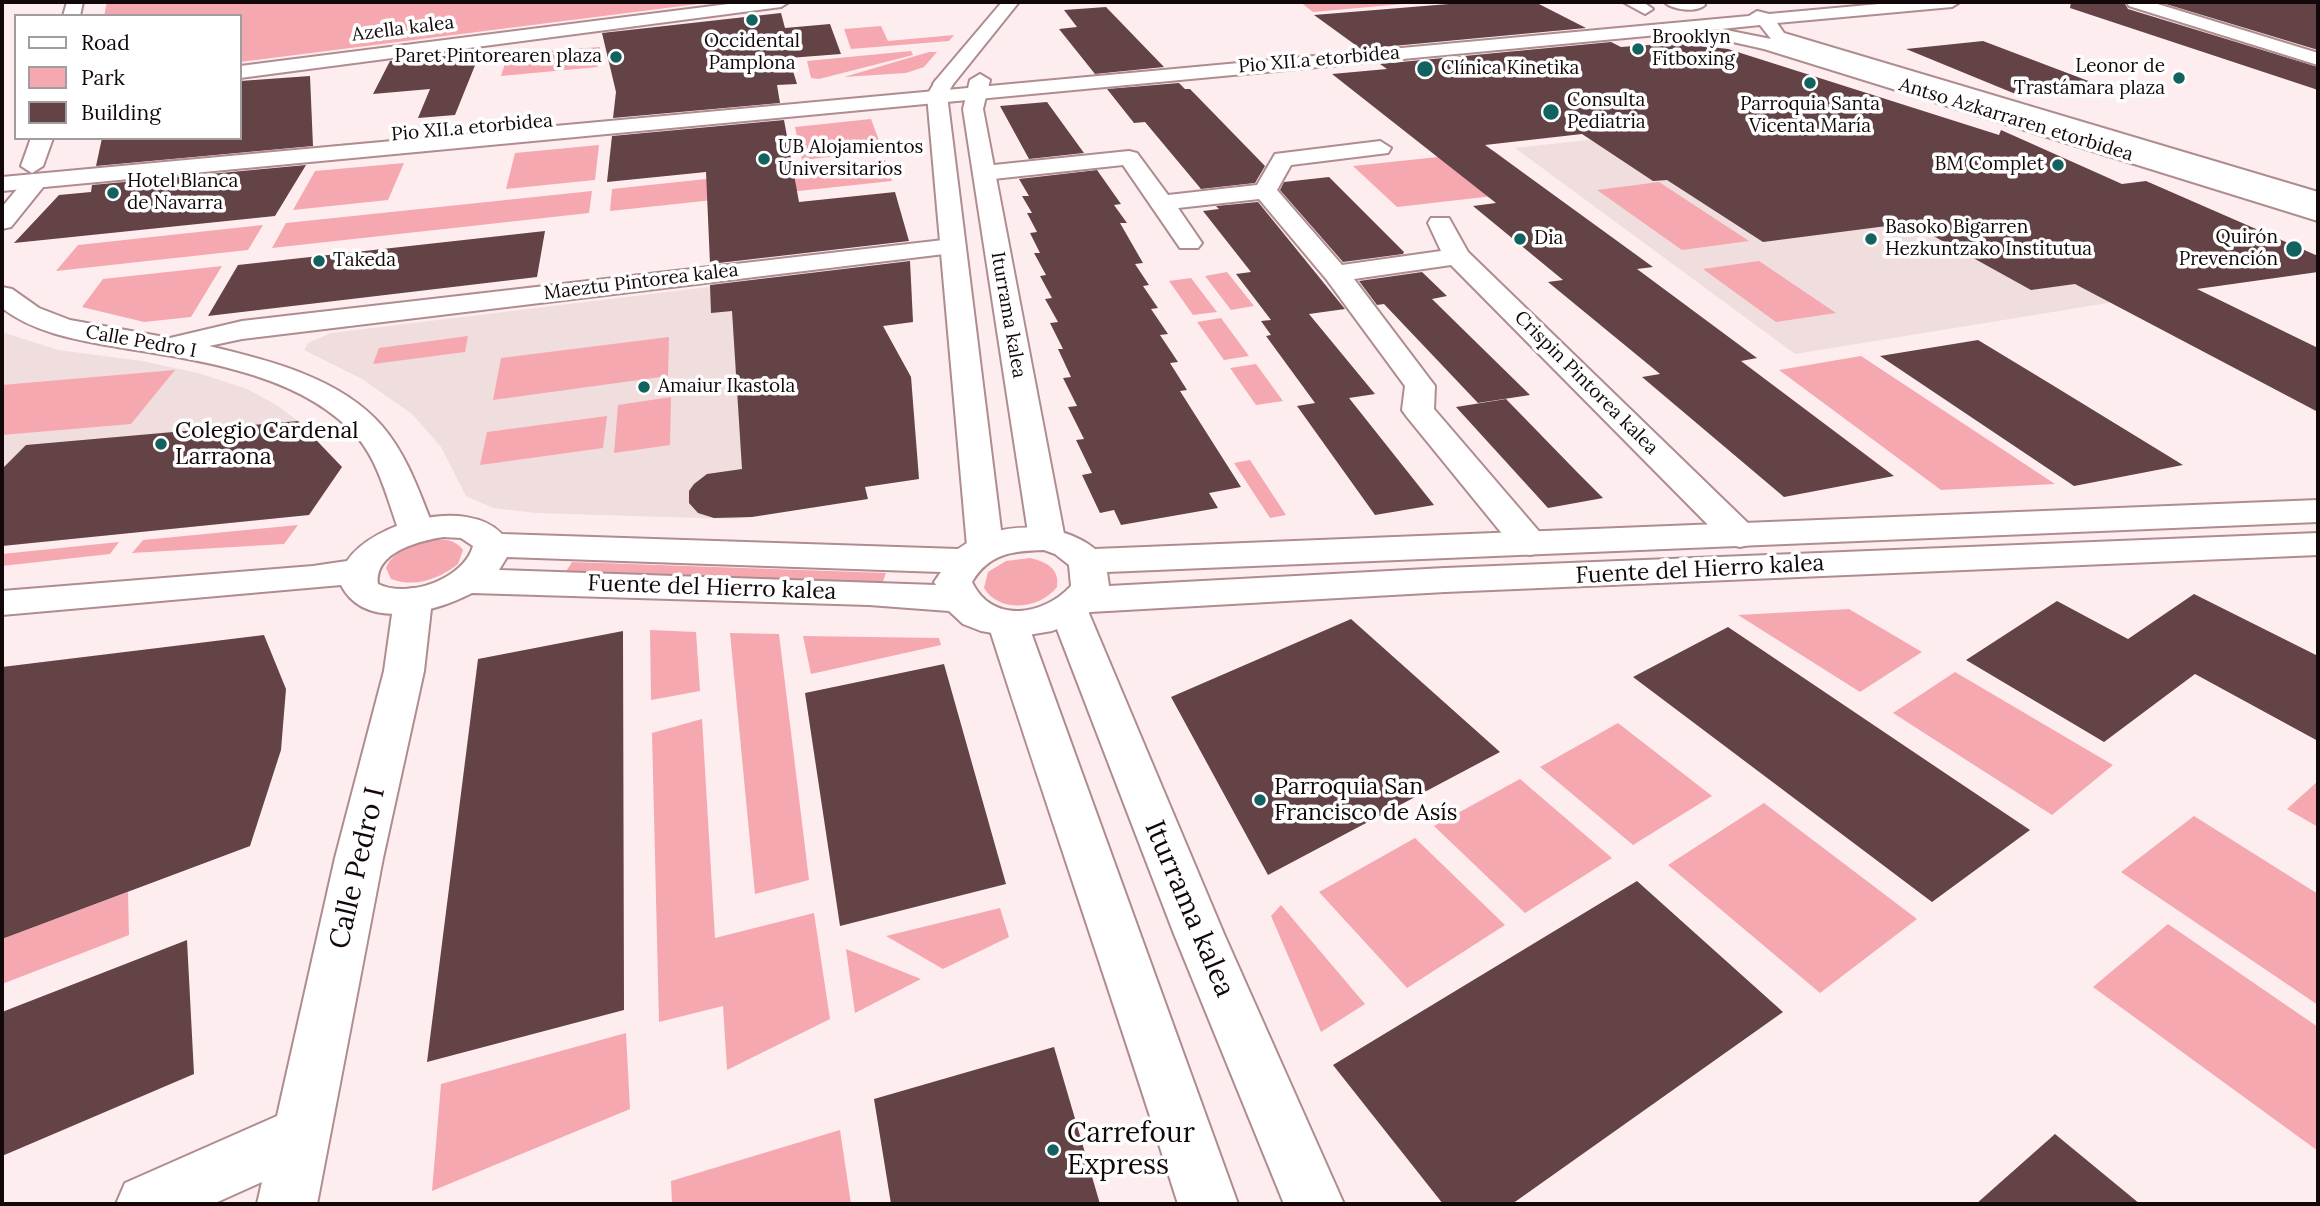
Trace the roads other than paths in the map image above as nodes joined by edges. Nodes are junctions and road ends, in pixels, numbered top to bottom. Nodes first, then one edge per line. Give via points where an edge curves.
1 (781, 2) edge
2 (1011, 2) edge
3 (1672, 2) edge
4 (1850, 2) edge
5 (1952, 2) edge
6 (2135, 2) edge
7 (2162, 2) edge
8 (1697, 5) junction
9 (1745, 12) junction
10 (1647, 15) edge
11 (1768, 25) junction
12 (1712, 33) junction
13 (2318, 50) edge
14 (2318, 59) edge
15 (990, 62) dead end
16 (242, 72) edge
17 (979, 86) junction
18 (940, 90) junction
19 (42, 140) edge
20 (1380, 148) dead end
21 (2, 169) edge
22 (984, 173) junction
23 (34, 174) junction
24 (2, 184) edge
25 (1265, 191) junction
26 (2318, 199) edge
27 (1162, 203) junction
28 (2318, 214) edge
29 (2, 222) edge
30 (1440, 223) dead end
31 (1189, 243) dead end
32 (952, 247) junction
33 (1457, 256) junction
34 (1336, 274) junction
35 (2, 295) edge
36 (331, 319) junction
37 (170, 347) junction
38 (229, 359) junction
39 (2318, 511) edge
40 (417, 531) junction
41 (1740, 536) junction
42 (1047, 539) junction
43 (1531, 544) junction
44 (2318, 544) edge
45 (492, 545) junction
46 (974, 554) junction
47 (1087, 561) junction
48 (360, 570) junction
49 (467, 581) junction
50 (957, 599) junction
51 (413, 600) junction
52 (2, 603) edge
53 (1075, 606) junction
54 (1008, 624) junction
55 (300, 1135) junction
56 (146, 1204) edge
57 (287, 1204) edge
58 (1208, 1204) edge
59 (1314, 1204) edge

1 - 16 street, Azella kalea
2 - 18 street
3 - 8 street, Antso Azkarraren etorbidea
4 - 9 street, Pio XII.a etorbidea
5 - 11 street, Pio XII.a etorbidea
6 - 14 street
7 - 13 street
8 - 9 street, Antso Azkarraren etorbidea
8 - 10 street, Antso Azkarraren etorbidea
9 - 10 street, Pio XII.a etorbidea
9 - 11 street, Antso Azkarraren etorbidea
10 - 11 street, Pio XII.a etorbidea
10 - 12 street, Antso Azkarraren etorbidea
10 - 17 street, Pio XII.a etorbidea
11 - 12 street, Antso Azkarraren etorbidea
11 - 26 street, Antso Azkarraren etorbidea via 1789,40
12 - 28 street, Antso Azkarraren etorbidea via 1768,44
15 - 17 street
17 - 18 street, Pio XII.a etorbidea
17 - 22 street, Iturrama kalea via 973,109
18 - 23 street, Pio XII.a etorbidea
18 - 32 street, Iturrama kalea
19 - 23 street
20 - 25 street via 1283,159
21 - 23 street, Pio XII.a etorbidea
22 - 27 street via 1129,158
22 - 42 street, Iturrama kalea
23 - 24 street, Pio XII.a etorbidea
23 - 29 street
25 - 27 street
25 - 34 street
27 - 31 street
30 - 33 street, Crispin Pintorea kalea
32 - 36 street, Maeztu Pintorea kalea
32 - 46 street, Iturrama kalea
33 - 34 street
33 - 41 street, Crispin Pintorea kalea
34 - 43 street via 1420,386 1418,410
35 - 37 street, Calle Pedro I via 24,313 79,332
36 - 37 street, Maeztu Pintorea kalea via 242,330
36 - 38 street, Maeztu Pintorea kalea
37 - 38 street, Calle Pedro I
38 - 40 street, Calle Pedro I via 277,375 333,402 367,430 392,465
39 - 41 street, Fuente del Hierro kalea
40 - 45 street via 467,527 484,534
40 - 48 street via 392,541
41 - 43 street, Fuente del Hierro kalea
42 - 46 street via 1002,540
42 - 47 street via 1068,546
43 - 47 street, Fuente del Hierro kalea
44 - 53 street, Fuente del Hierro kalea via 1445,580
45 - 46 street, Fuente del Hierro kalea
45 - 49 street via 486,563
46 - 50 street via 953,582
47 - 53 street via 1090,588
48 - 51 street via 358,581 363,591 375,598
48 - 52 street via 313,578
49 - 50 street, Fuente del Hierro kalea
49 - 51 street
50 - 54 street via 983,618
51 - 55 street, Calle Pedro I via 404,671
53 - 54 street via 1040,622
53 - 59 street, Iturrama kalea via 1199,934
54 - 58 street
55 - 56 street
55 - 57 street, Calle Pedro I

